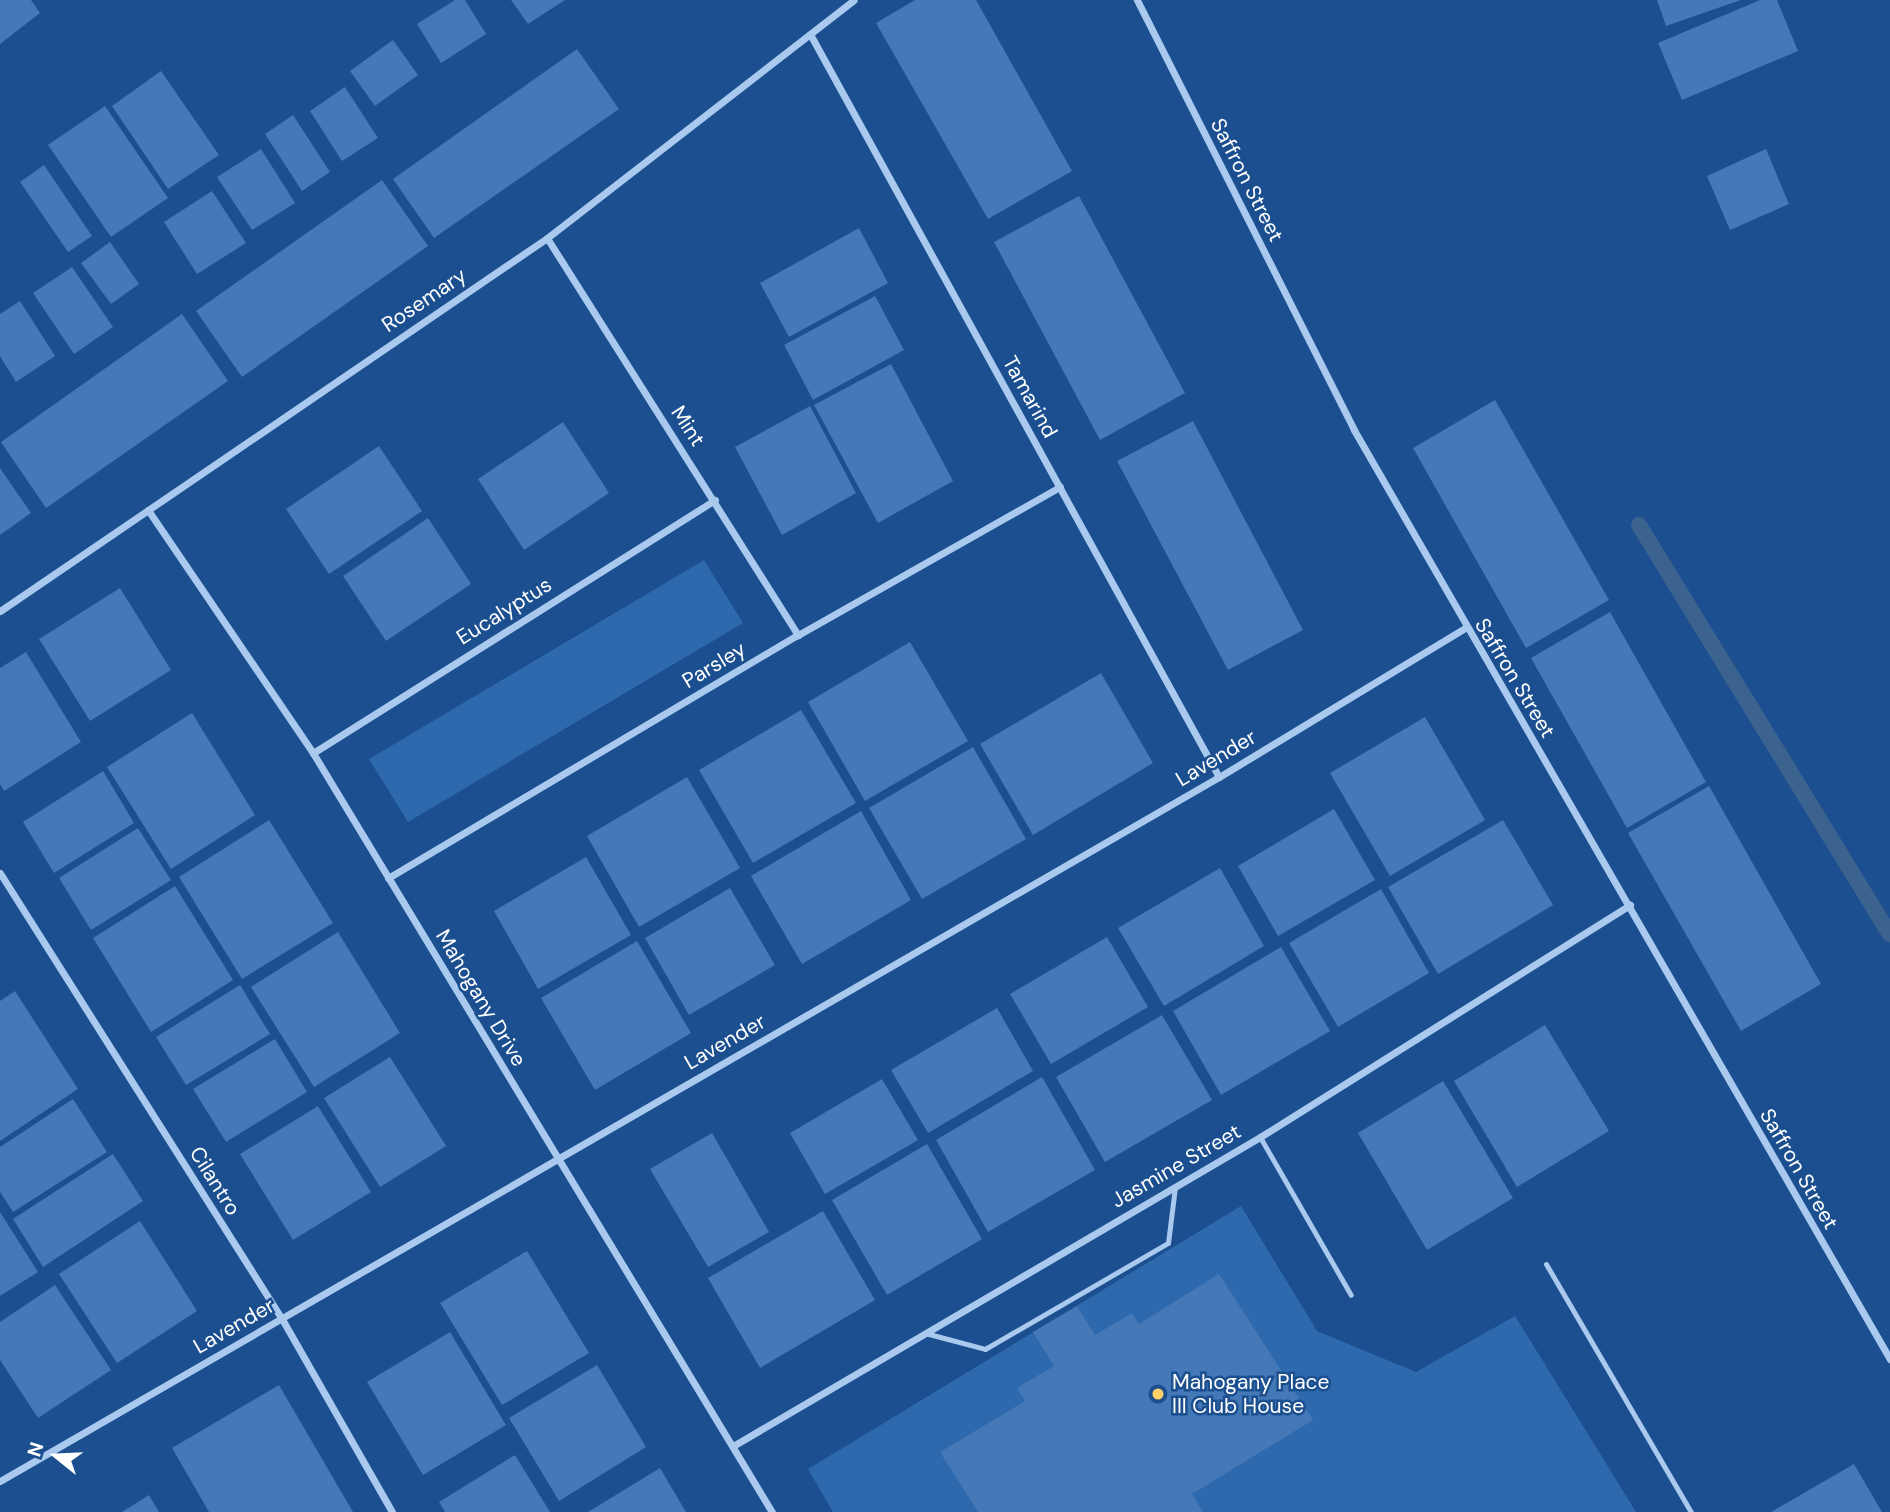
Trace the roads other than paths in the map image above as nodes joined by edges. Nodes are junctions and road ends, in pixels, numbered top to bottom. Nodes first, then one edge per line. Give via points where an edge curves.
1 (854, 0) edge
2 (1138, 0) edge
3 (810, 34) junction
4 (547, 238) junction
5 (1060, 487) junction
6 (715, 500) junction
7 (148, 510) junction
8 (0, 611) edge
9 (1465, 628) junction
10 (798, 635) junction
11 (313, 753) junction
12 (1219, 777) junction
13 (0, 873) edge
14 (388, 878) junction
15 (1630, 905) junction
16 (1260, 1137) junction
17 (558, 1158) junction
18 (1175, 1187) junction
19 (1546, 1264) dead end
20 (1352, 1295) dead end
21 (282, 1319) junction
22 (925, 1333) junction
23 (1890, 1359) edge
24 (733, 1446) junction
25 (1, 1480) edge
26 (392, 1512) edge
27 (772, 1512) edge
28 (1691, 1512) edge

1 - 3 street, Rosemary
2 - 9 street, Saffron Street via 1354,430
3 - 4 street, Rosemary
3 - 5 street, Tamarind
4 - 6 street, Mint
4 - 7 street, Rosemary
5 - 10 street, Parsley
5 - 12 street, Tamarind
6 - 10 street, Mint
6 - 11 street, Eucalyptus
7 - 8 street, Rosemary
7 - 11 street, Mahogany Drive
9 - 12 street, Lavender
9 - 15 street, Saffron Street
10 - 14 street, Parsley
11 - 14 street, Mahogany Drive
12 - 17 street, Lavender
13 - 21 street, Cilantro
14 - 17 street, Mahogany Drive
15 - 16 street, Jasmine Street
15 - 23 street, Saffron Street via 1711,1055
16 - 18 street, Jasmine Street
16 - 20 lane
17 - 21 street, Lavender
17 - 24 street, Mahogany Drive
18 - 22 street, Jasmine Street
18 - 22 lane via 1168,1243 985,1349
19 - 28 lane
21 - 25 street, Lavender
21 - 26 street, Cilantro
22 - 24 street, Jasmine Street
24 - 27 street, Mahogany Drive

